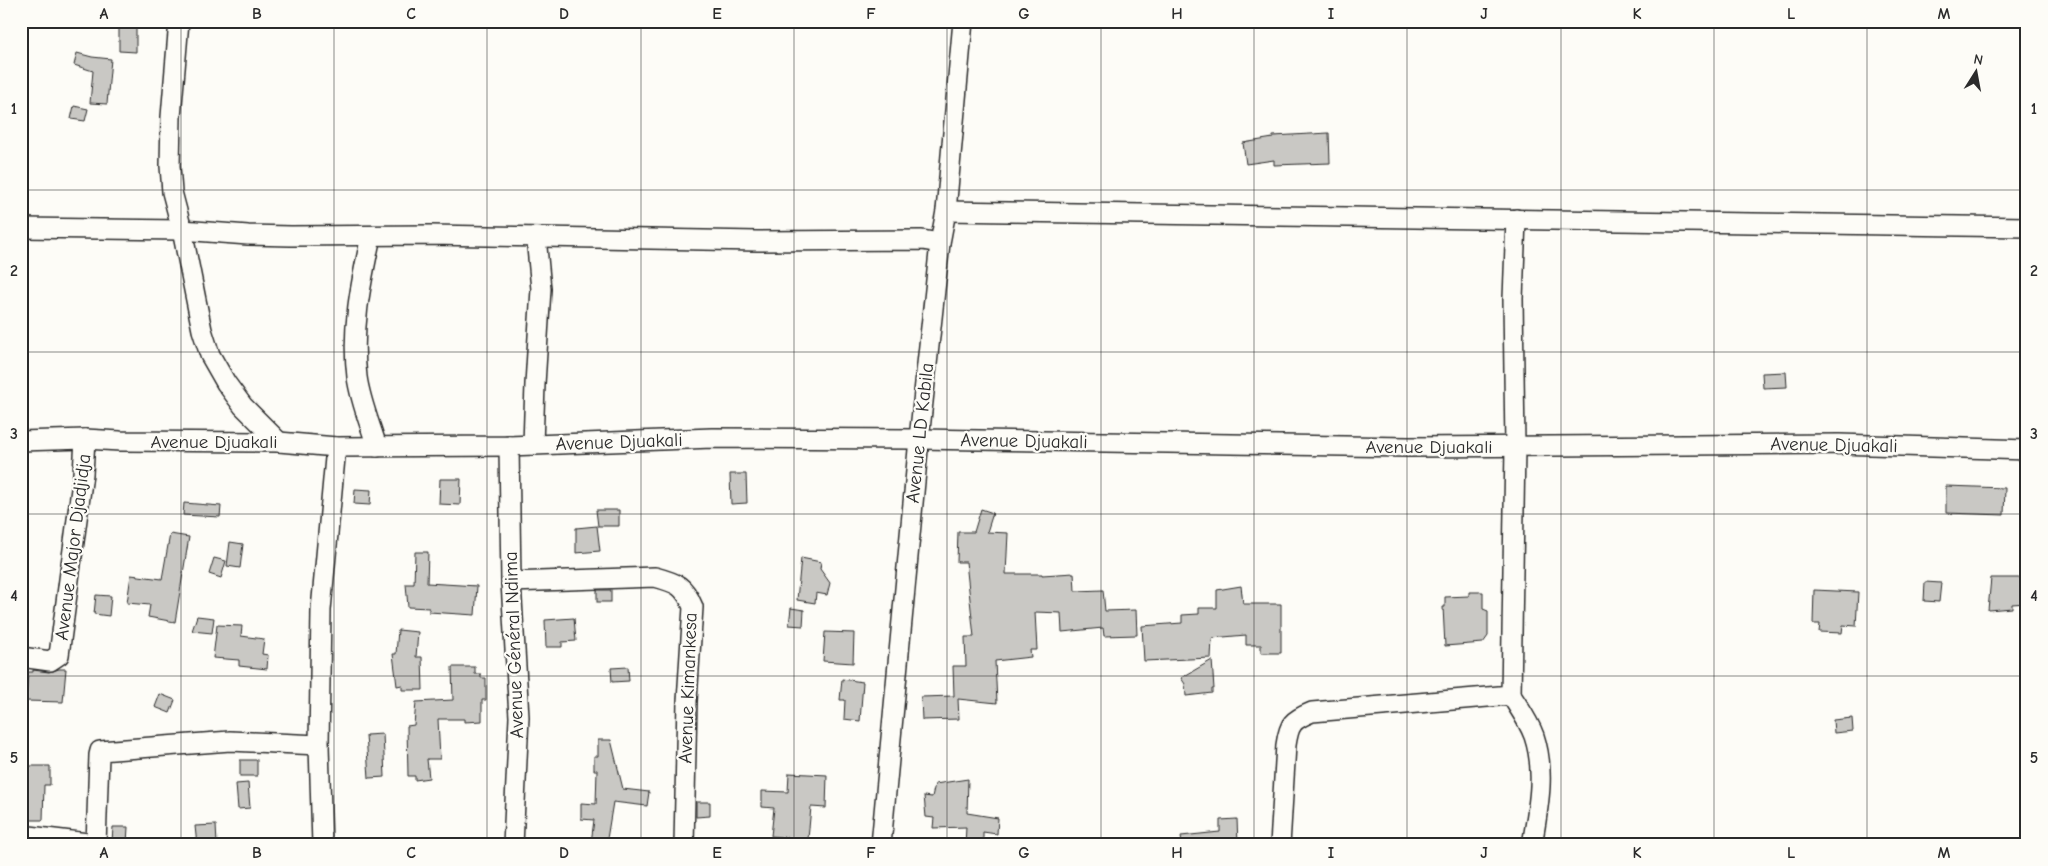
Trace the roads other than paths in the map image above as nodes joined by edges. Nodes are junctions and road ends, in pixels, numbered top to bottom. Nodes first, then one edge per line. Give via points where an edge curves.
1 (178, 21) edge
2 (963, 21) edge
3 (946, 211) junction
4 (1516, 219) junction
5 (21, 228) edge
6 (2027, 228) edge
7 (182, 230) junction
8 (371, 236) junction
9 (536, 237) junction
10 (940, 243) junction
11 (85, 439) junction
12 (919, 439) junction
13 (21, 441) edge
14 (279, 442) junction
15 (533, 445) junction
16 (508, 446) junction
17 (377, 447) junction
18 (1515, 447) junction
19 (336, 448) junction
20 (2027, 450) edge
21 (511, 582) junction
22 (21, 657) edge
23 (1511, 695) junction
24 (319, 745) junction
25 (21, 835) edge
26 (96, 844) edge
27 (322, 845) edge
28 (513, 845) edge
29 (684, 845) edge
30 (881, 845) edge
31 (1280, 845) edge
32 (1532, 845) edge

1 - 7 street via 170,166 172,192
2 - 3 street, Avenue LD Kabila
3 - 4 street
3 - 10 street, Avenue LD Kabila
4 - 6 street
4 - 18 street via 1513,299
5 - 7 street
7 - 8 street via 248,235
7 - 14 street via 210,355 243,406
8 - 9 street
8 - 17 street via 358,298 354,337 357,379
9 - 10 street via 922,240
9 - 15 street via 541,289
10 - 12 street, Avenue LD Kabila
11 - 13 street, Avenue Djuakali
11 - 14 street, Avenue Djuakali
11 - 22 street, Avenue Major Djadjidja via 59,655 50,660
12 - 15 street, Avenue Djuakali via 712,438
12 - 18 street, Avenue Djuakali
12 - 30 street, Avenue LD Kabila
14 - 19 street, Avenue Djuakali
15 - 16 street, Avenue Djuakali
16 - 17 street, Avenue Djuakali
16 - 21 street, Avenue Général Ndima
17 - 19 street, Avenue Djuakali
18 - 20 street, Avenue Djuakali via 1839,444
18 - 23 street
19 - 24 street via 321,610
21 - 28 street, Avenue Général Ndima via 519,717
21 - 29 street, Avenue Kimankesa via 655,577 677,584 687,593 693,606
23 - 31 street via 1312,712 1296,719 1288,730 1286,745
23 - 32 street via 1533,734 1539,756 1541,793
24 - 26 street via 230,741 100,751
24 - 27 street
25 - 26 street

